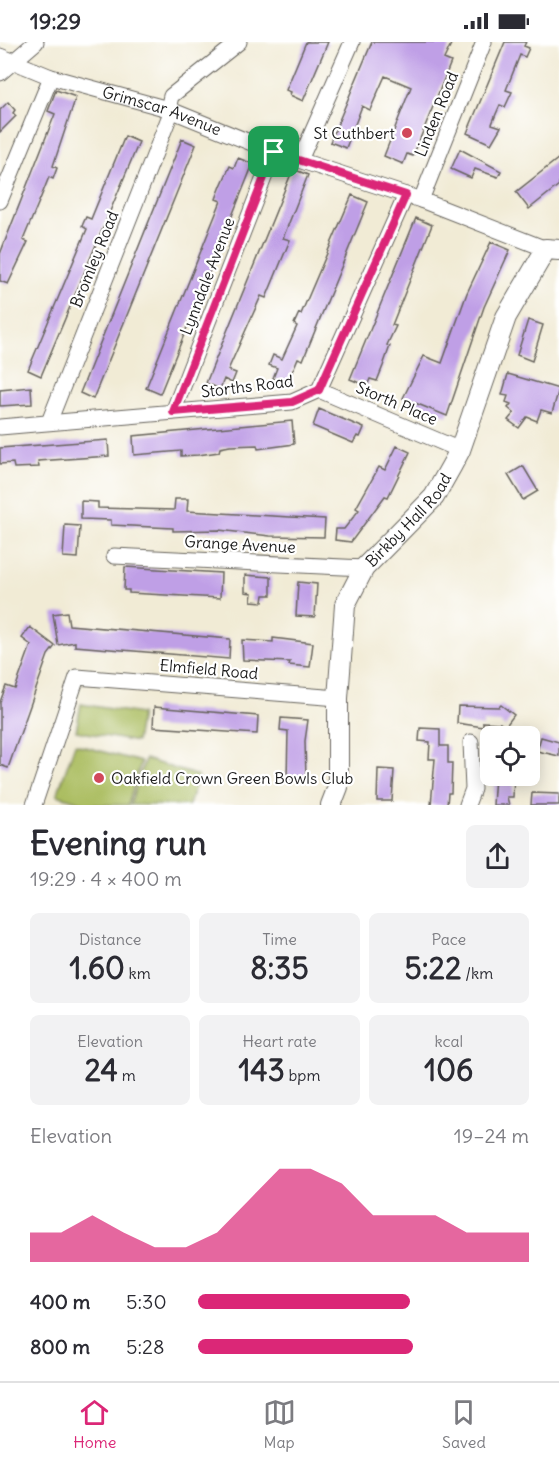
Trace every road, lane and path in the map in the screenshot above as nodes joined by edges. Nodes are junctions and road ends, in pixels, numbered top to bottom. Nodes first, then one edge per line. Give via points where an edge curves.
1 (36, 42) edge
2 (239, 42) edge
3 (352, 42) edge
4 (484, 42) edge
5 (3, 64) edge
6 (51, 77) junction
7 (170, 110) junction
8 (274, 152) junction
9 (300, 160) junction
10 (413, 197) junction
11 (0, 201) edge
12 (552, 249) edge
13 (319, 390) junction
14 (173, 412) junction
15 (49, 422) junction
16 (0, 427) edge
17 (460, 450) junction
18 (114, 555) dead end
19 (364, 568) junction
20 (338, 698) junction
21 (471, 742) dead end
22 (33, 805) edge
23 (331, 805) edge
24 (468, 805) edge

1 - 5 street
2 - 7 street, Bromley Road via 171,96
3 - 9 street
4 - 10 street, Linden Road
5 - 6 street, Grimscar Avenue
6 - 7 street, Grimscar Avenue
6 - 11 street
7 - 8 street, Grimscar Avenue
7 - 15 street, Bromley Road
8 - 9 street, Grimscar Avenue
8 - 14 street, Lynndale Avenue
9 - 10 street, Grimscar Avenue
10 - 12 street, Grimscar Avenue
10 - 13 street, Storths Road
12 - 17 street, Birkby Hall Road via 506,317
13 - 14 street, Storths Road via 292,402
13 - 17 street, Storth Place
14 - 15 street, Storths Road
15 - 16 street, Storths Road
17 - 19 street, Birkby Hall Road via 434,497
18 - 19 street, Grange Avenue
19 - 20 street, Birkby Hall Road via 345,605
20 - 22 street, Elmfield Road via 77,677
20 - 23 street, Birkby Hall Road via 338,787
21 - 24 street via 473,789

